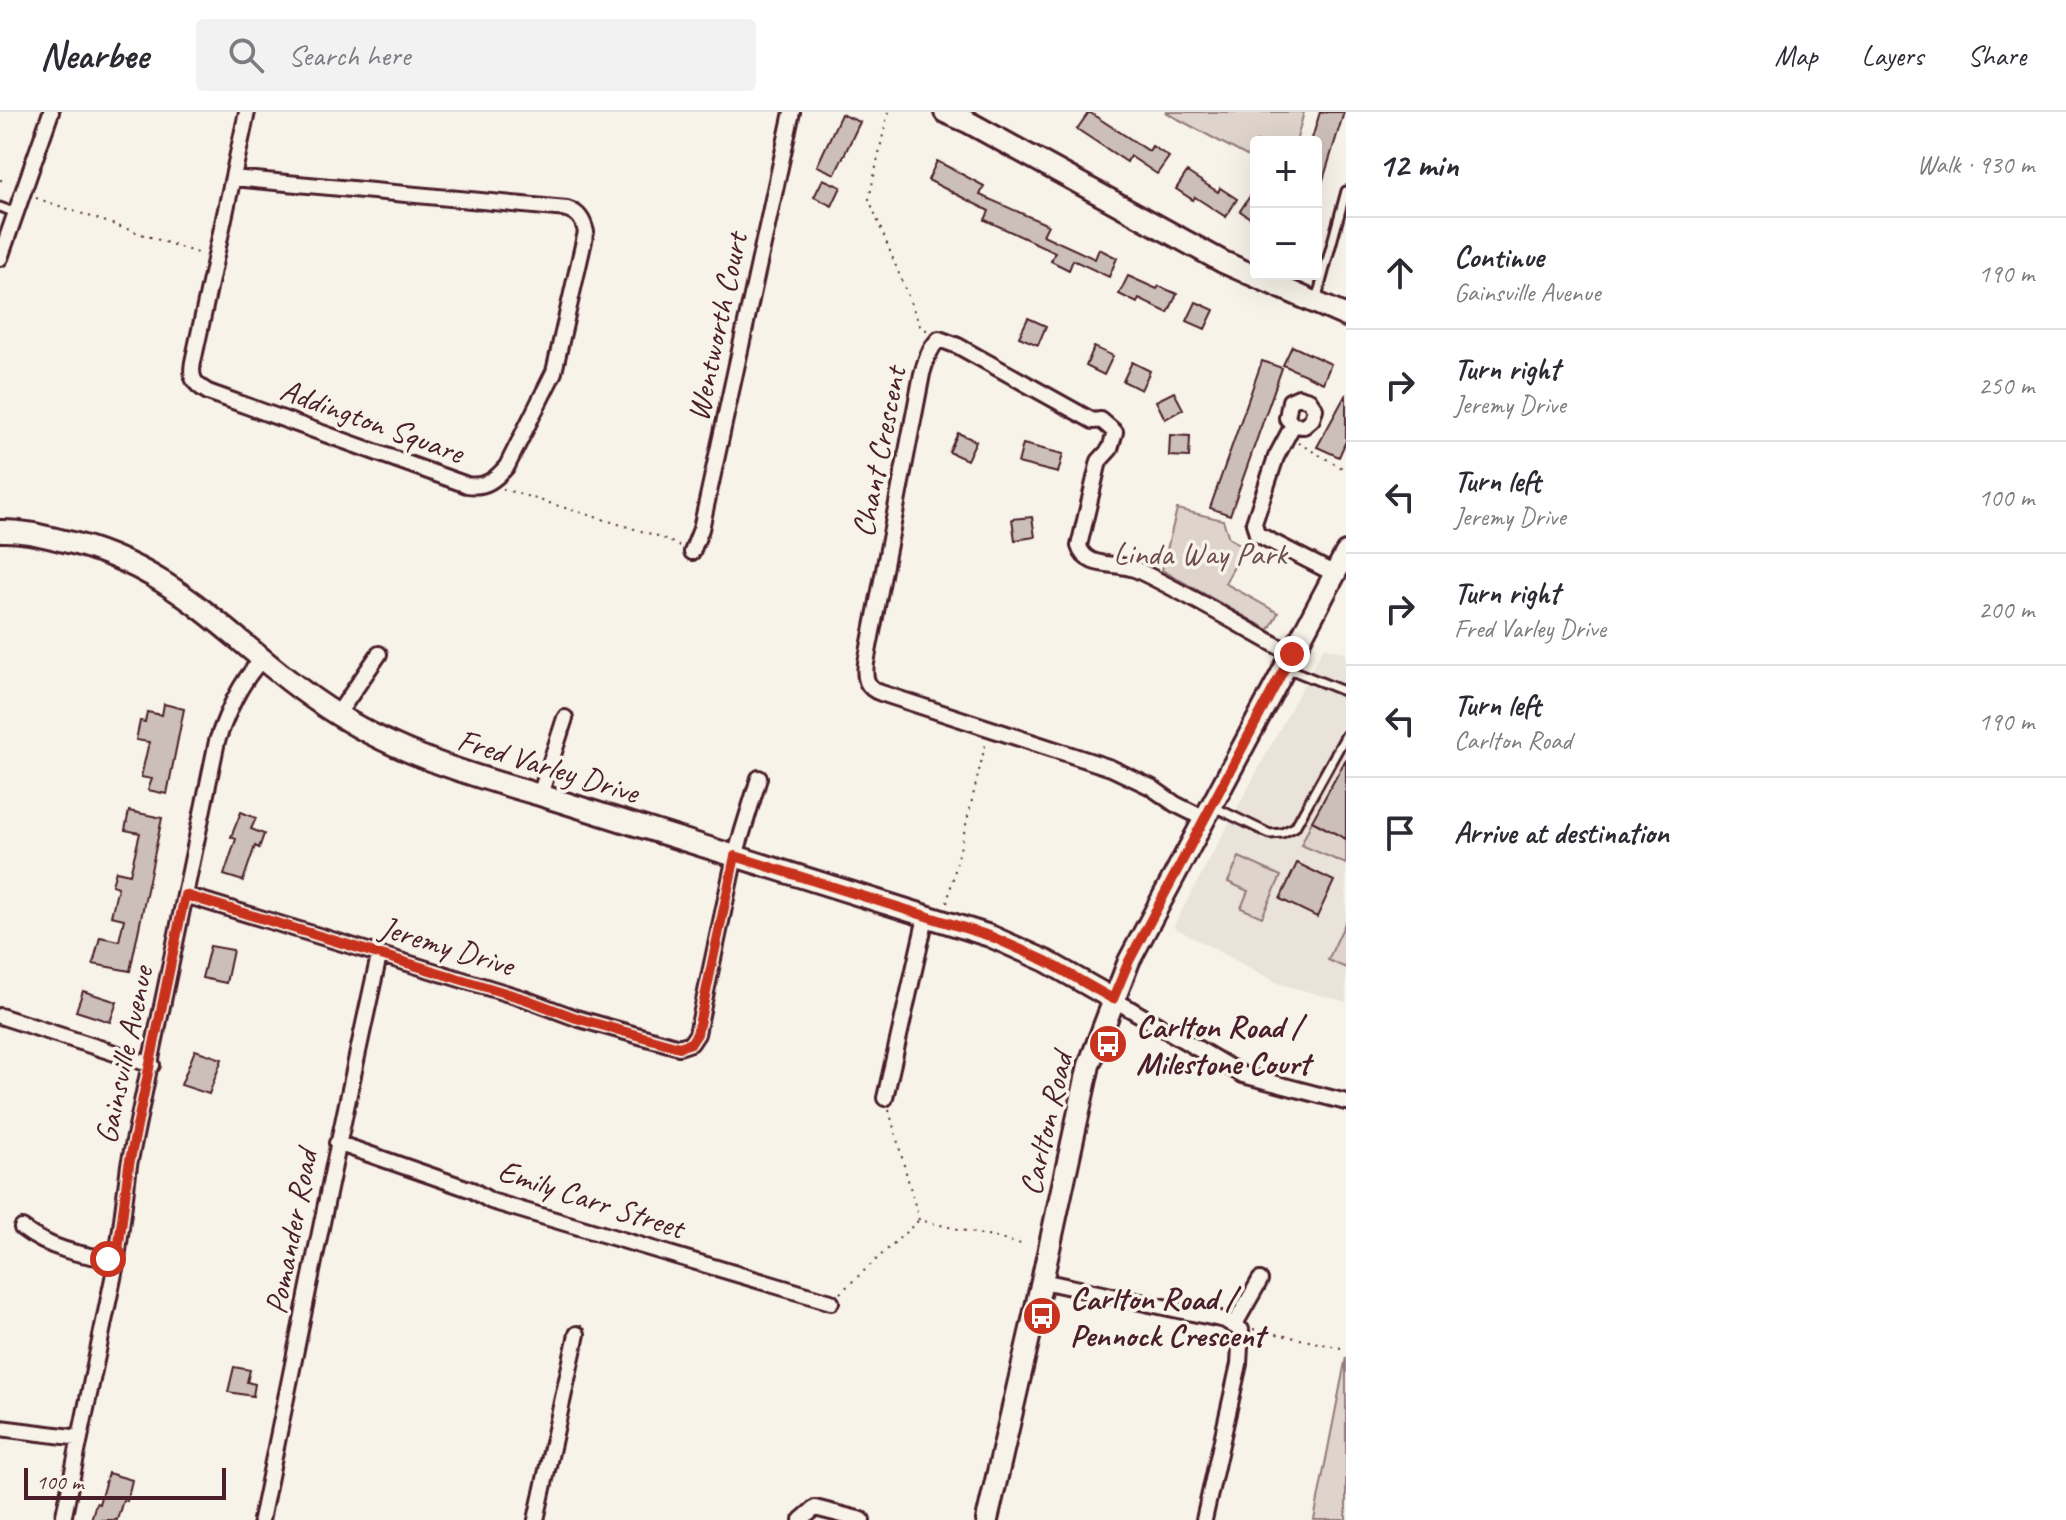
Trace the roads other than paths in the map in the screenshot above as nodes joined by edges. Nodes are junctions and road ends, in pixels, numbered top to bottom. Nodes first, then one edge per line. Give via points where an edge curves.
1 (51, 112) edge
2 (247, 112) edge
3 (792, 112) edge
4 (945, 112) edge
5 (971, 117) edge
6 (233, 178) junction
7 (1346, 191) edge
8 (0, 207) edge
9 (16, 213) junction
10 (0, 258) edge
11 (1316, 302) junction
12 (1346, 316) edge
13 (1290, 431) road end
14 (0, 531) edge
15 (692, 552) road end
16 (1346, 553) edge
17 (1335, 574) junction
18 (379, 654) dead end
19 (262, 659) junction
20 (1289, 661) junction
21 (1346, 692) edge
22 (337, 715) junction
23 (565, 718) dead end
24 (1346, 735) edge
25 (759, 778) dead end
26 (540, 795) junction
27 (1208, 813) junction
28 (735, 856) junction
29 (185, 895) junction
30 (934, 920) junction
31 (379, 956) junction
32 (1113, 999) junction
33 (0, 1016) edge
34 (152, 1065) junction
35 (885, 1098) road end
36 (1346, 1102) edge
37 (337, 1143) junction
38 (22, 1228) dead end
39 (117, 1259) junction
40 (1260, 1280) dead end
41 (1042, 1281) junction
42 (831, 1302) road end
43 (1238, 1327) junction
44 (577, 1334) dead end
45 (0, 1428) edge
46 (80, 1438) junction
47 (63, 1520) edge
48 (261, 1520) edge
49 (536, 1520) edge
50 (801, 1520) edge
51 (862, 1520) edge
52 (987, 1520) edge
53 (1204, 1520) edge

1 - 9 street
2 - 6 street, Addington Square
3 - 15 street, Wentworth Court
4 - 5 main road
5 - 11 main road via 1182,241
6 - 6 street, Addington Square via 575,211 586,232 554,372 497,477 486,485 467,485 193,381
7 - 11 lane
8 - 9 lane
9 - 10 street
11 - 12 main road
13 - 17 street via 1254,523 1257,534
14 - 19 main road, Fred Varley Drive via 97,548 125,560 201,606
16 - 17 main road, Carlton Road
17 - 20 main road, Carlton Road
18 - 22 street
19 - 22 main road, Fred Varley Drive
19 - 29 street, Gainsville Avenue via 237,692 217,741
20 - 21 lane
20 - 27 main road, Carlton Road
20 - 27 street, Chant Crescent via 1135,569 1082,556 1079,546 1099,461 1115,432 1101,420 1093,421 939,339 922,374 865,673 872,689 1111,768 1175,804
22 - 26 main road, Fred Varley Drive via 428,760
23 - 26 street
24 - 27 lane via 1295,827 1270,834
25 - 28 street
26 - 28 main road, Fred Varley Drive
27 - 32 main road, Carlton Road
28 - 30 main road, Fred Varley Drive
28 - 31 street, Jeremy Drive via 697,1034 679,1047
29 - 31 street, Jeremy Drive
29 - 34 street, Gainsville Avenue
30 - 32 main road, Fred Varley Drive via 990,936
30 - 35 street
31 - 37 street, Pomander Road
32 - 36 street via 1243,1075
32 - 41 main road, Carlton Road via 1089,1065
33 - 34 street
34 - 39 street, Gainsville Avenue via 129,1165
37 - 42 street, Emily Carr Street via 491,1201
37 - 48 street, Pomander Road
38 - 39 street via 58,1247
39 - 46 street, Gainsville Avenue
40 - 43 street
41 - 43 street
41 - 52 main road, Carlton Road
43 - 53 street via 1239,1364
44 - 49 street
45 - 46 street
46 - 47 street, Gainsville Avenue
50 - 51 street via 815,1508

